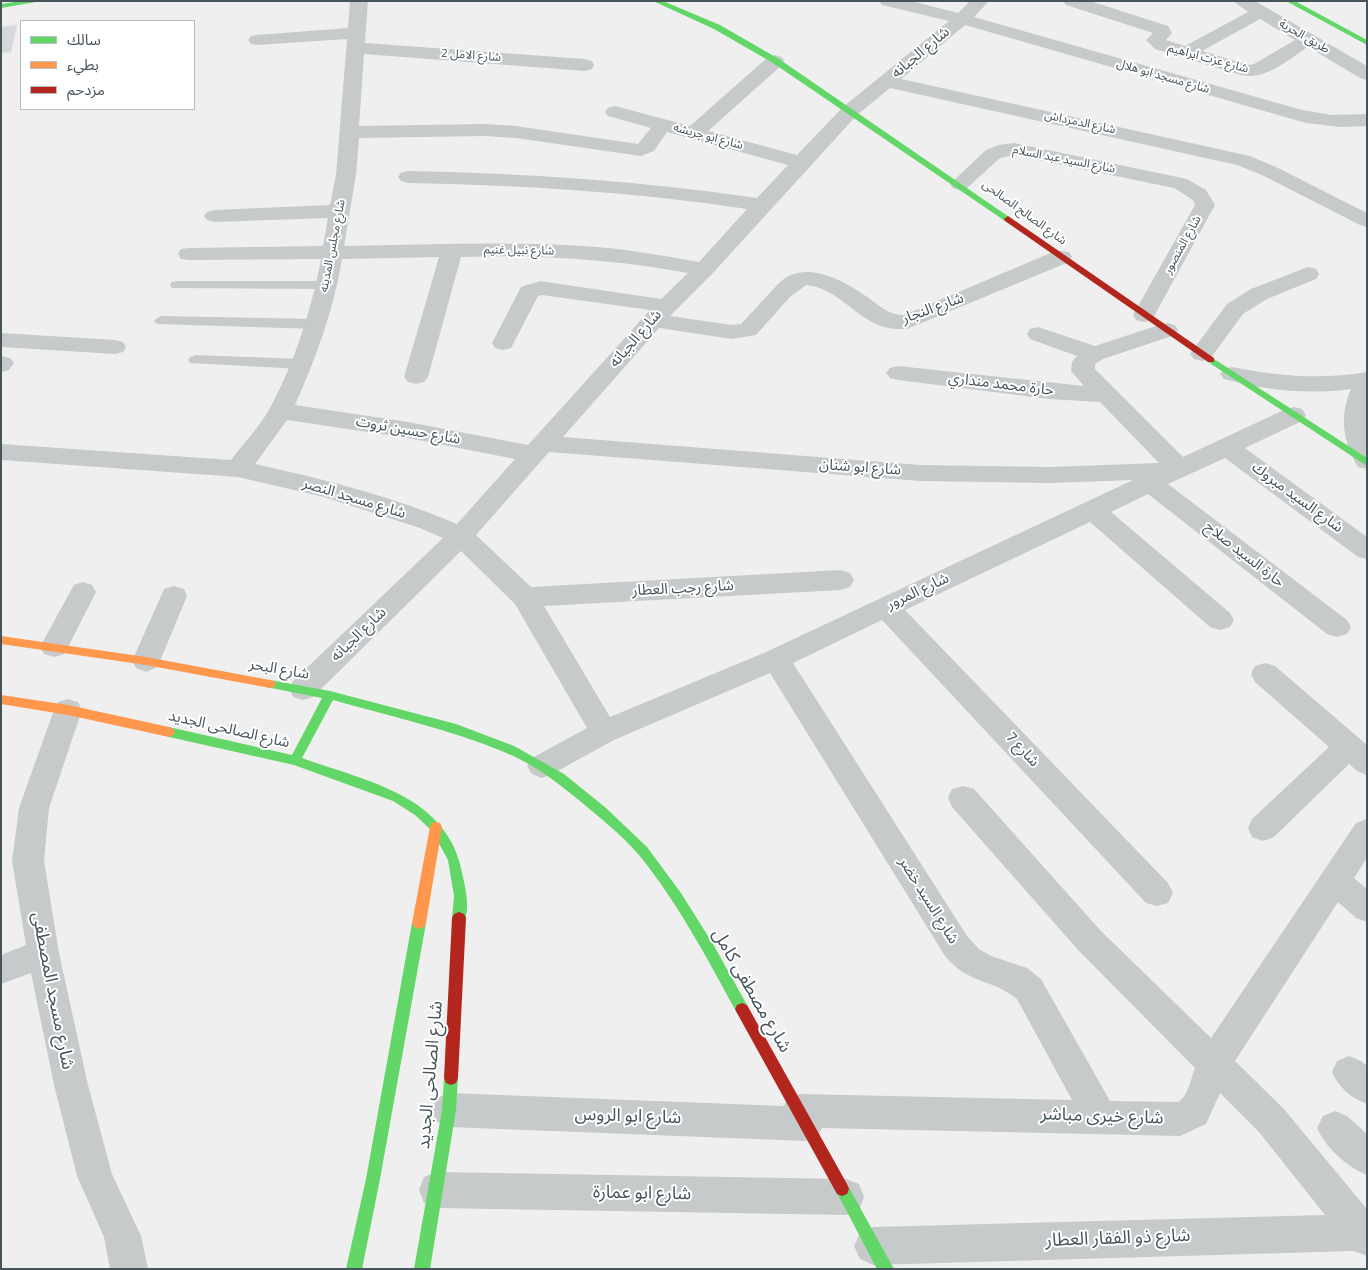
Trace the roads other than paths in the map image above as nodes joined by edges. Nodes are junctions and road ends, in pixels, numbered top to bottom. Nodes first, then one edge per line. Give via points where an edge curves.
1 (39, 1) edge
2 (359, 1) edge
3 (656, 1) edge
4 (888, 1) edge
5 (980, 1) edge
6 (1072, 1) edge
7 (1242, 1) edge
8 (1290, 1) edge
9 (1, 6) edge
10 (1133, 6) dead end
11 (1260, 12) junction
12 (1118, 16) junction
13 (962, 19) junction
14 (257, 40) dead end
15 (356, 40) junction
16 (1307, 40) junction
17 (1367, 43) edge
18 (1186, 53) junction
19 (775, 61) junction
20 (585, 65) dead end
21 (1367, 74) edge
22 (886, 81) junction
23 (850, 111) junction
24 (615, 112) dead end
25 (1367, 120) edge
26 (663, 124) junction
27 (350, 132) junction
28 (694, 133) junction
29 (801, 162) junction
30 (408, 177) dead end
31 (1180, 183) joint
32 (960, 184) junction
33 (762, 205) junction
34 (340, 211) junction
35 (214, 216) dead end
36 (1367, 221) edge
37 (452, 250) junction
38 (334, 252) junction
39 (189, 254) dead end
40 (1061, 257) junction
41 (704, 269) junction
42 (1308, 274) dead end
43 (177, 285) dead end
44 (327, 285) junction
45 (659, 313) junction
46 (1144, 315) junction
47 (162, 321) dead end
48 (316, 324) junction
49 (1167, 330) junction
50 (1038, 334) dead end
51 (1, 340) edge
52 (503, 344) dead end
53 (115, 347) dead end
54 (1095, 354) junction
55 (1202, 354) junction
56 (196, 360) dead end
57 (302, 364) junction
58 (898, 373) dead end
59 (1232, 374) junction
60 (416, 377) dead end
61 (1367, 380) edge
62 (1105, 395) junction
63 (281, 411) junction
64 (1294, 415) junction
65 (1227, 447) junction
66 (540, 449) junction
67 (1, 452) edge
68 (1367, 462) edge
69 (238, 468) junction
70 (1178, 469) junction
71 (1150, 483) junction
72 (1093, 510) junction
73 (461, 536) junction
74 (1367, 550) edge
75 (841, 580) dead end
76 (84, 592) dead end
77 (174, 596) dead end
78 (525, 597) junction
79 (886, 607) junction
80 (1220, 620) dead end
81 (1337, 627) dead end
82 (1, 640) edge
83 (54, 647) junction
84 (776, 659) junction
85 (146, 661) junction
86 (1265, 674) dead end
87 (303, 689) junction
88 (330, 695) junction
89 (1, 699) edge
90 (68, 710) junction
91 (604, 732) junction
92 (1358, 755) edge
93 (295, 760) junction
94 (542, 766) junction
95 (963, 798) dead end
96 (436, 827) junction
97 (1263, 828) dead end
98 (1367, 832) edge
99 (1335, 880) junction
100 (1157, 894) dead end
101 (1367, 908) edge
102 (43, 953) junction
103 (1, 970) edge
104 (1214, 1063) junction
105 (449, 1110) junction
106 (1100, 1116) junction
107 (803, 1117) junction
108 (1335, 1128) dead end
109 (1367, 1158) edge
110 (437, 1190) junction
111 (846, 1197) junction
112 (1365, 1235) edge
113 (879, 1258) edge
114 (129, 1269) edge
115 (354, 1269) edge
116 (422, 1269) edge

1 - 9 street
2 - 15 street, شارع مجلس المدينه
3 - 19 street, شارع الصالح الصالحى via 700,20
4 - 13 street, شارع مسجد ابو هلال
5 - 13 street, شارع الجبانه
6 - 12 street
7 - 11 street, طريق الحرية
8 - 17 street
10 - 12 street
11 - 16 street, طريق الحرية
11 - 18 street
12 - 18 street, شارع عزت ابراهيم via 1162,30 1163,33 1155,40
13 - 22 street, شارع الجبانه
13 - 25 street, شارع مسجد ابو هلال via 1322,121
14 - 15 street, شارع الامل 2
15 - 20 street, شارع الامل 2
15 - 27 street, شارع مجلس المدينه
16 - 18 street, شارع عزت ابراهيم via 1260,70 1252,71
16 - 21 street, طريق الحرية
19 - 23 street, شارع الصالح الصالحى
19 - 28 street
22 - 23 street, شارع الجبانه
22 - 36 street, شارع الدمرداش via 1243,160
23 - 29 street, شارع الجبانه
23 - 32 street, شارع الصالح الصالحى
24 - 26 street, شارع ابو جريشه
26 - 27 street via 646,148 641,150 485,130
26 - 28 street, شارع ابو جريشه
27 - 34 street, شارع مجلس المدينه
28 - 29 street, شارع ابو جريشه
29 - 33 street, شارع الجبانه
30 - 33 street via 498,178 586,184
31 - 32 street, شارع السيد عبد السلام via 1006,149 993,154
31 - 46 street, شارع المنصور via 1196,192 1205,205
32 - 40 street, شارع الصالح الصالحى
33 - 41 street, شارع الجبانه
34 - 35 street
34 - 38 street, شارع مجلس المدينه
37 - 38 street, شارع نبيل غنيم
37 - 41 street, شارع نبيل غنيم via 582,252
37 - 60 street
38 - 39 street, شارع نبيل غنيم
38 - 44 street, شارع مجلس المدينه
40 - 45 street, شارع النجار via 907,322 883,319 840,289 812,278 794,282 744,332 732,332
40 - 46 street, شارع الصالح الصالحى
41 - 45 street, شارع الجبانه
42 - 55 street via 1259,294 1235,309
43 - 44 lane
44 - 48 street, شارع مجلس المدينه
45 - 52 street via 534,289 527,296
45 - 66 street, شارع الجبانه
46 - 49 street, شارع الصالح الصالحى
47 - 48 lane
48 - 57 street, شارع مجلس المدينه
49 - 54 street
49 - 55 street, شارع الصالح الصالحى
50 - 54 street
51 - 53 street
54 - 62 street via 1082,364 1083,371
55 - 59 street, شارع الصالح الصالحى
56 - 57 lane
57 - 63 street, شارع مجلس المدينه
58 - 62 street, حارة محمد منداري
59 - 61 street via 1317,385
59 - 64 street, شارع الصالح الصالحى
61 - 68 street via 1355,410 1354,426
62 - 70 street
63 - 66 street, شارع حسين ثروت
63 - 69 street, شارع مجلس المدينه
64 - 65 street, شارع المرور
64 - 68 street, شارع الصالح الصالحى
65 - 70 street, شارع المرور
65 - 74 street, شارع السيد مبروك
66 - 70 street, شارع ابو شنان via 920,473 1049,475
66 - 73 street, شارع الجبانه
67 - 69 street, شارع مسجد النصر
69 - 73 street, شارع مسجد النصر via 328,489 429,522
70 - 71 street, شارع المرور
71 - 72 street, شارع المرور
71 - 81 street, حارة السيد صلاح
72 - 79 street, شارع المرور
72 - 80 street
73 - 78 street, شارع مسجد النصر
73 - 87 street, شارع الجبانه
75 - 78 street, شارع رجب العطار
76 - 83 street
77 - 85 street
78 - 91 street, شارع مسجد النصر
79 - 84 street, شارع المرور
79 - 100 street, شارع 7
82 - 83 street, شارع البحر
83 - 85 street, شارع البحر
84 - 91 street, شارع المرور
84 - 106 street, شارع السيد خضر via 956,946 967,959 982,968 1015,978 1029,989
85 - 87 street, شارع البحر
86 - 92 street
87 - 88 street, شارع البحر
88 - 93 street
88 - 94 street, شارع البحر via 456,728 510,749
89 - 90 street, شارع الصالحى الجديد
90 - 93 street, شارع الصالحى الجديد
90 - 102 street, شارع مسجد المصطفى via 34,808 28,861
91 - 94 street, شارع المرور
92 - 97 street
93 - 96 street, شارع الصالحى الجديد via 396,797 419,811
94 - 107 street, شارع مصطفى كامل via 567,782 643,851 708,948
95 - 104 street via 1090,941
96 - 105 street, شارع الصالحى الجديد via 454,859 460,896
96 - 115 street, شارع الصالحى الجديد
98 - 99 street, شارع خيرى مباشر
99 - 101 street
99 - 104 street, شارع خيرى مباشر
102 - 103 street
102 - 114 street, شارع مسجد المصطفى via 73,1094 95,1176 122,1236
104 - 106 street, شارع خيرى مباشر via 1194,1112 1180,1119
104 - 112 street via 1271,1120
105 - 107 street, شارع ابو الروس
105 - 110 street, شارع الصالحى الجديد
106 - 107 street, شارع خيرى مباشر
107 - 111 street, شارع مصطفى كامل
108 - 109 street
110 - 111 street, شارع ابو عمارة
110 - 116 street, شارع الصالحى الجديد
111 - 113 street, شارع مصطفى كامل
112 - 113 street, شارع ذو الفقار العطار

